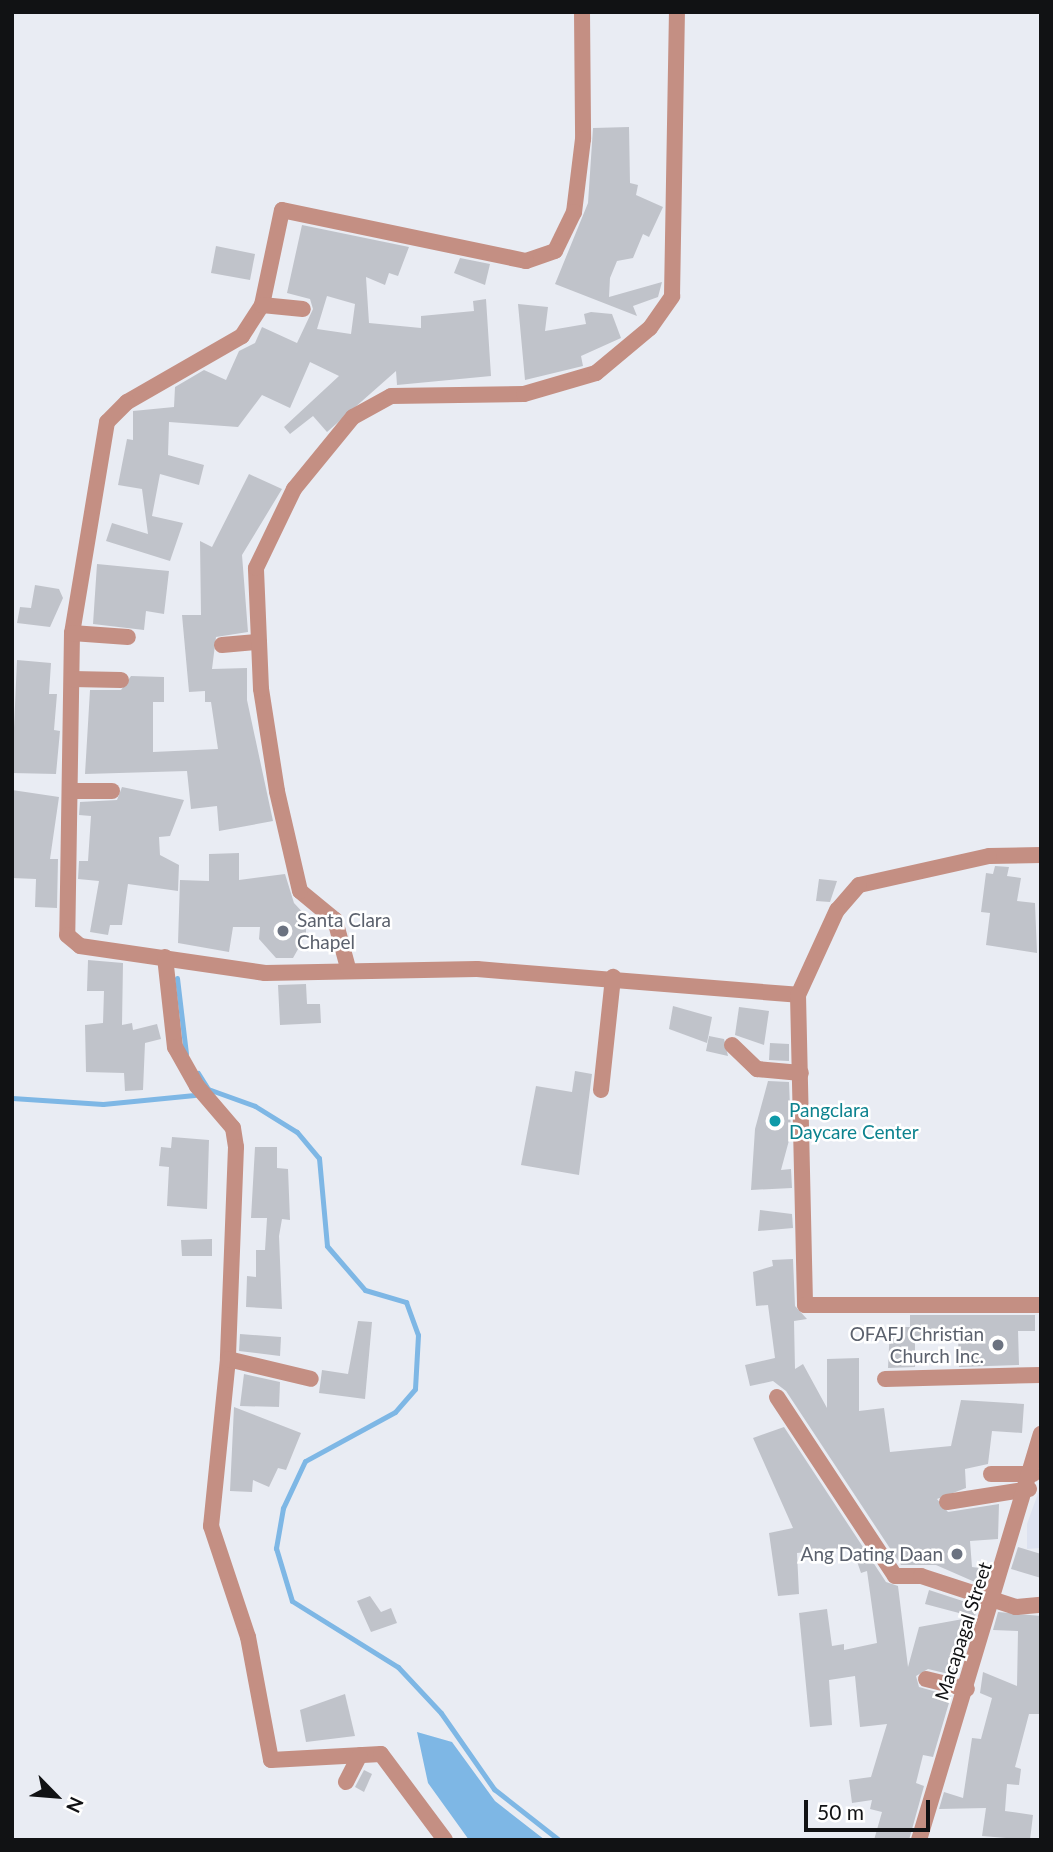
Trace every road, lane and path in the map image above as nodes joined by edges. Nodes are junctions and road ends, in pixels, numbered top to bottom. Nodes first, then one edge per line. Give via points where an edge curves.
1 (582, 12) edge
2 (677, 12) edge
3 (262, 305) junction
4 (303, 309) dead end
5 (72, 633) junction
6 (128, 637) dead end
7 (259, 642) junction
8 (222, 645) dead end
9 (72, 678) junction
10 (121, 680) dead end
11 (72, 791) junction
12 (112, 791) dead end
13 (1041, 855) edge
14 (165, 957) junction
15 (348, 968) junction
16 (613, 977) junction
17 (798, 995) junction
18 (732, 1045) dead end
19 (801, 1073) junction
20 (601, 1090) dead end
21 (1041, 1305) edge
22 (228, 1359) junction
23 (1041, 1375) edge
24 (311, 1379) dead end
25 (885, 1380) dead end
26 (777, 1397) dead end
27 (1041, 1434) edge
28 (990, 1474) dead end
29 (1031, 1482) junction
30 (947, 1502) dead end
31 (997, 1596) junction
32 (1041, 1605) edge
33 (926, 1679) dead end
34 (967, 1689) junction
35 (359, 1755) junction
36 (346, 1782) dead end
37 (445, 1840) edge
38 (919, 1840) edge

1 - 3 street via 583,139 574,212 555,251 526,261 282,210
2 - 7 street via 672,296 650,328 596,373 524,394 391,396 353,417 294,488 256,568
3 - 4 street
3 - 5 street via 242,336 127,402 107,422
5 - 6 street
5 - 9 street
7 - 8 street
7 - 15 street via 276,791 300,891 335,920
9 - 10 street
9 - 11 street
11 - 12 street
11 - 14 street via 67,935 80,946
13 - 17 street via 989,856 859,885 837,910
14 - 15 street via 265,973
14 - 22 street via 175,1047 197,1086 233,1128 236,1147
15 - 16 street
16 - 17 street
16 - 20 street
17 - 19 street
18 - 19 street via 757,1069
19 - 21 street via 805,1305
22 - 24 street
22 - 35 street via 211,1526 248,1637 271,1760
23 - 25 street
26 - 31 street via 895,1576 921,1576
27 - 29 street, Macapagal Street
28 - 29 street
29 - 30 street
29 - 31 street, Macapagal Street
31 - 32 street via 1016,1607
31 - 34 street, Macapagal Street
33 - 34 street
34 - 38 street, Macapagal Street
35 - 36 street
35 - 37 street via 381,1754

